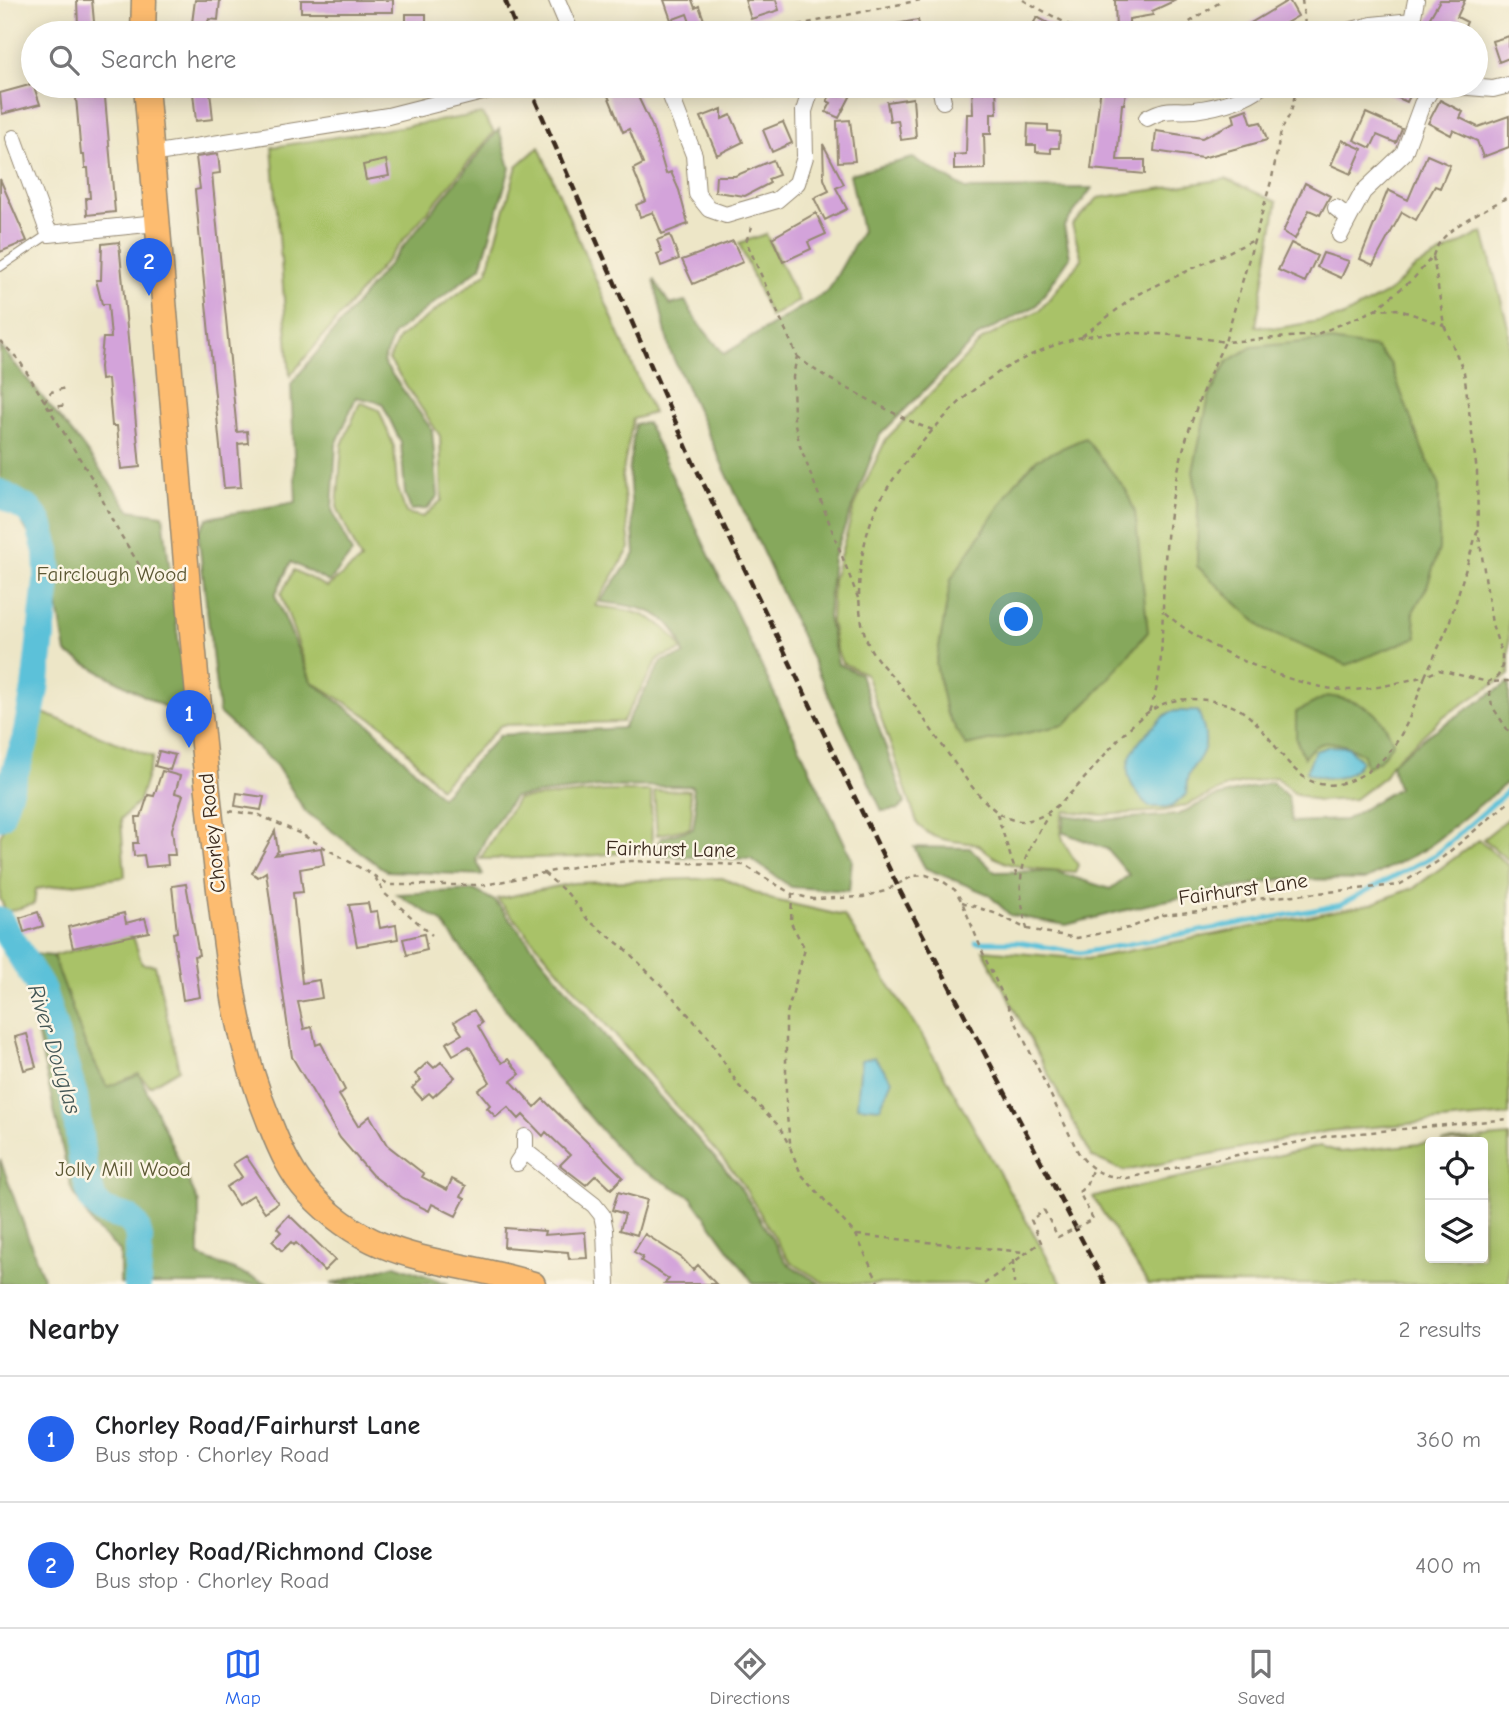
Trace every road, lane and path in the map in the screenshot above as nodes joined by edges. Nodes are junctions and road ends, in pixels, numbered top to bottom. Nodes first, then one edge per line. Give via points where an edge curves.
1 (144, 0) edge
2 (557, 0) edge
3 (921, 0) edge
4 (1023, 0) edge
5 (1223, 0) edge
6 (1302, 0) edge
7 (1416, 0) edge
8 (143, 21) edge
9 (563, 21) edge
10 (809, 21) edge
11 (1062, 21) edge
12 (1191, 21) edge
13 (1305, 21) edge
14 (1414, 21) edge
15 (1509, 85) edge
16 (1488, 89) edge
17 (147, 98) edge
18 (459, 98) edge
19 (672, 98) edge
20 (808, 98) edge
21 (1238, 98) edge
22 (1294, 98) edge
23 (1426, 98) edge
24 (1147, 118) dead end
25 (14, 138) dead end
26 (151, 154) junction
27 (1509, 196) edge
28 (747, 211) junction
29 (157, 223) junction
30 (752, 227) joint
31 (49, 234) junction
32 (1340, 235) dead end
33 (1252, 241) junction
34 (1433, 256) junction
35 (0, 267) edge
36 (1375, 310) junction
37 (1444, 325) junction
38 (1082, 336) junction
39 (0, 341) edge
40 (1226, 342) junction
41 (797, 356) junction
42 (65, 388) dead end
43 (44, 401) junction
44 (68, 404) dead end
45 (49, 409) junction
46 (933, 430) junction
47 (1478, 529) junction
48 (188, 588) junction
49 (859, 598) junction
50 (1163, 611) junction
51 (1425, 676) junction
52 (1509, 681) edge
53 (1489, 682) junction
54 (1149, 711) junction
55 (1509, 732) edge
56 (1509, 802) edge
57 (209, 809) junction
58 (997, 814) junction
59 (1049, 814) junction
60 (542, 872) junction
61 (373, 874) junction
62 (1019, 883) junction
63 (792, 894) junction
64 (962, 902) junction
65 (1027, 929) junction
66 (432, 935) dead end
67 (1509, 1119) edge
68 (522, 1150) dead end
69 (792, 1150) junction
70 (1092, 1170) junction
71 (856, 1235) junction
72 (1024, 1252) junction
73 (1013, 1260) junction
74 (533, 1284) edge
75 (607, 1284) edge
76 (879, 1284) edge
77 (984, 1284) edge
78 (1013, 1284) edge

1 - 8 main road
2 - 9 street
3 - 10 path
4 - 11 path
5 - 12 path
6 - 13 path
7 - 14 street
15 - 16 street
17 - 26 main road, Chorley Road
18 - 26 street via 388,116
19 - 28 street via 694,155 695,185 703,203 726,215
20 - 28 street via 805,158 797,183 777,200
21 - 24 street via 1193,110 1166,100
22 - 33 path
23 - 32 street via 1404,153 1342,213
25 - 31 street
26 - 29 main road, Chorley Road
27 - 34 path via 1459,226 1436,245
28 - 30 street
29 - 31 street
29 - 48 main road, Chorley Road
30 - 41 path via 746,241 755,267
31 - 35 lane
33 - 38 path via 1138,294
33 - 40 path
34 - 36 path
34 - 37 path
36 - 37 path via 1397,309
36 - 40 path via 1315,335
37 - 47 path via 1465,372
38 - 40 path via 1158,335
38 - 46 path via 1006,368 973,390
39 - 43 path via 19,360
40 - 50 path via 1199,394 1175,484 1163,571
41 - 46 path via 843,388 909,423
41 - 49 path via 794,420 800,446
42 - 43 path via 51,392
43 - 45 path
44 - 45 path
45 - 48 path via 143,571
46 - 49 path via 874,511
47 - 51 path via 1448,627
47 - 53 path via 1503,666
48 - 57 main road, Chorley Road
49 - 58 path via 869,647
50 - 51 path via 1212,643 1297,681 1336,689 1390,685
50 - 54 path via 1162,655
51 - 53 path via 1439,670
51 - 54 path via 1389,755 1375,769 1327,787 1308,781 1238,707 1193,699
52 - 53 path
53 - 55 path via 1492,706
54 - 59 path
56 - 65 path, Fairhurst Lane via 1437,862 1399,885 1255,899 1226,908 1163,915 1129,928 1077,938
57 - 61 path, Fairhurst Lane via 259,816 326,846
57 - 74 main road, Chorley Road via 225,955 246,1058 280,1147 305,1189 340,1222 377,1245
58 - 59 path via 1016,821
58 - 62 path
59 - 62 path via 1025,854
60 - 61 path, Fairhurst Lane via 485,885 390,885
60 - 63 path, Fairhurst Lane via 631,861 727,862 744,865
60 - 69 path via 671,995 708,1037 739,1086 779,1126
61 - 66 path via 384,893
62 - 65 path
63 - 64 path, Fairhurst Lane via 813,899 863,897 926,875 956,890
63 - 69 path via 791,923 805,957 786,1017 786,1108
64 - 65 path, Fairhurst Lane
64 - 70 path via 1068,1133
67 - 70 path via 1328,1136 1127,1178
68 - 75 street via 602,1215
69 - 71 path via 801,1174
70 - 72 path, bridge via 1079,1192 1093,1219 1058,1237 1044,1210 1031,1220 1041,1242
71 - 72 path
71 - 76 path
72 - 73 path
73 - 77 path
73 - 78 path

